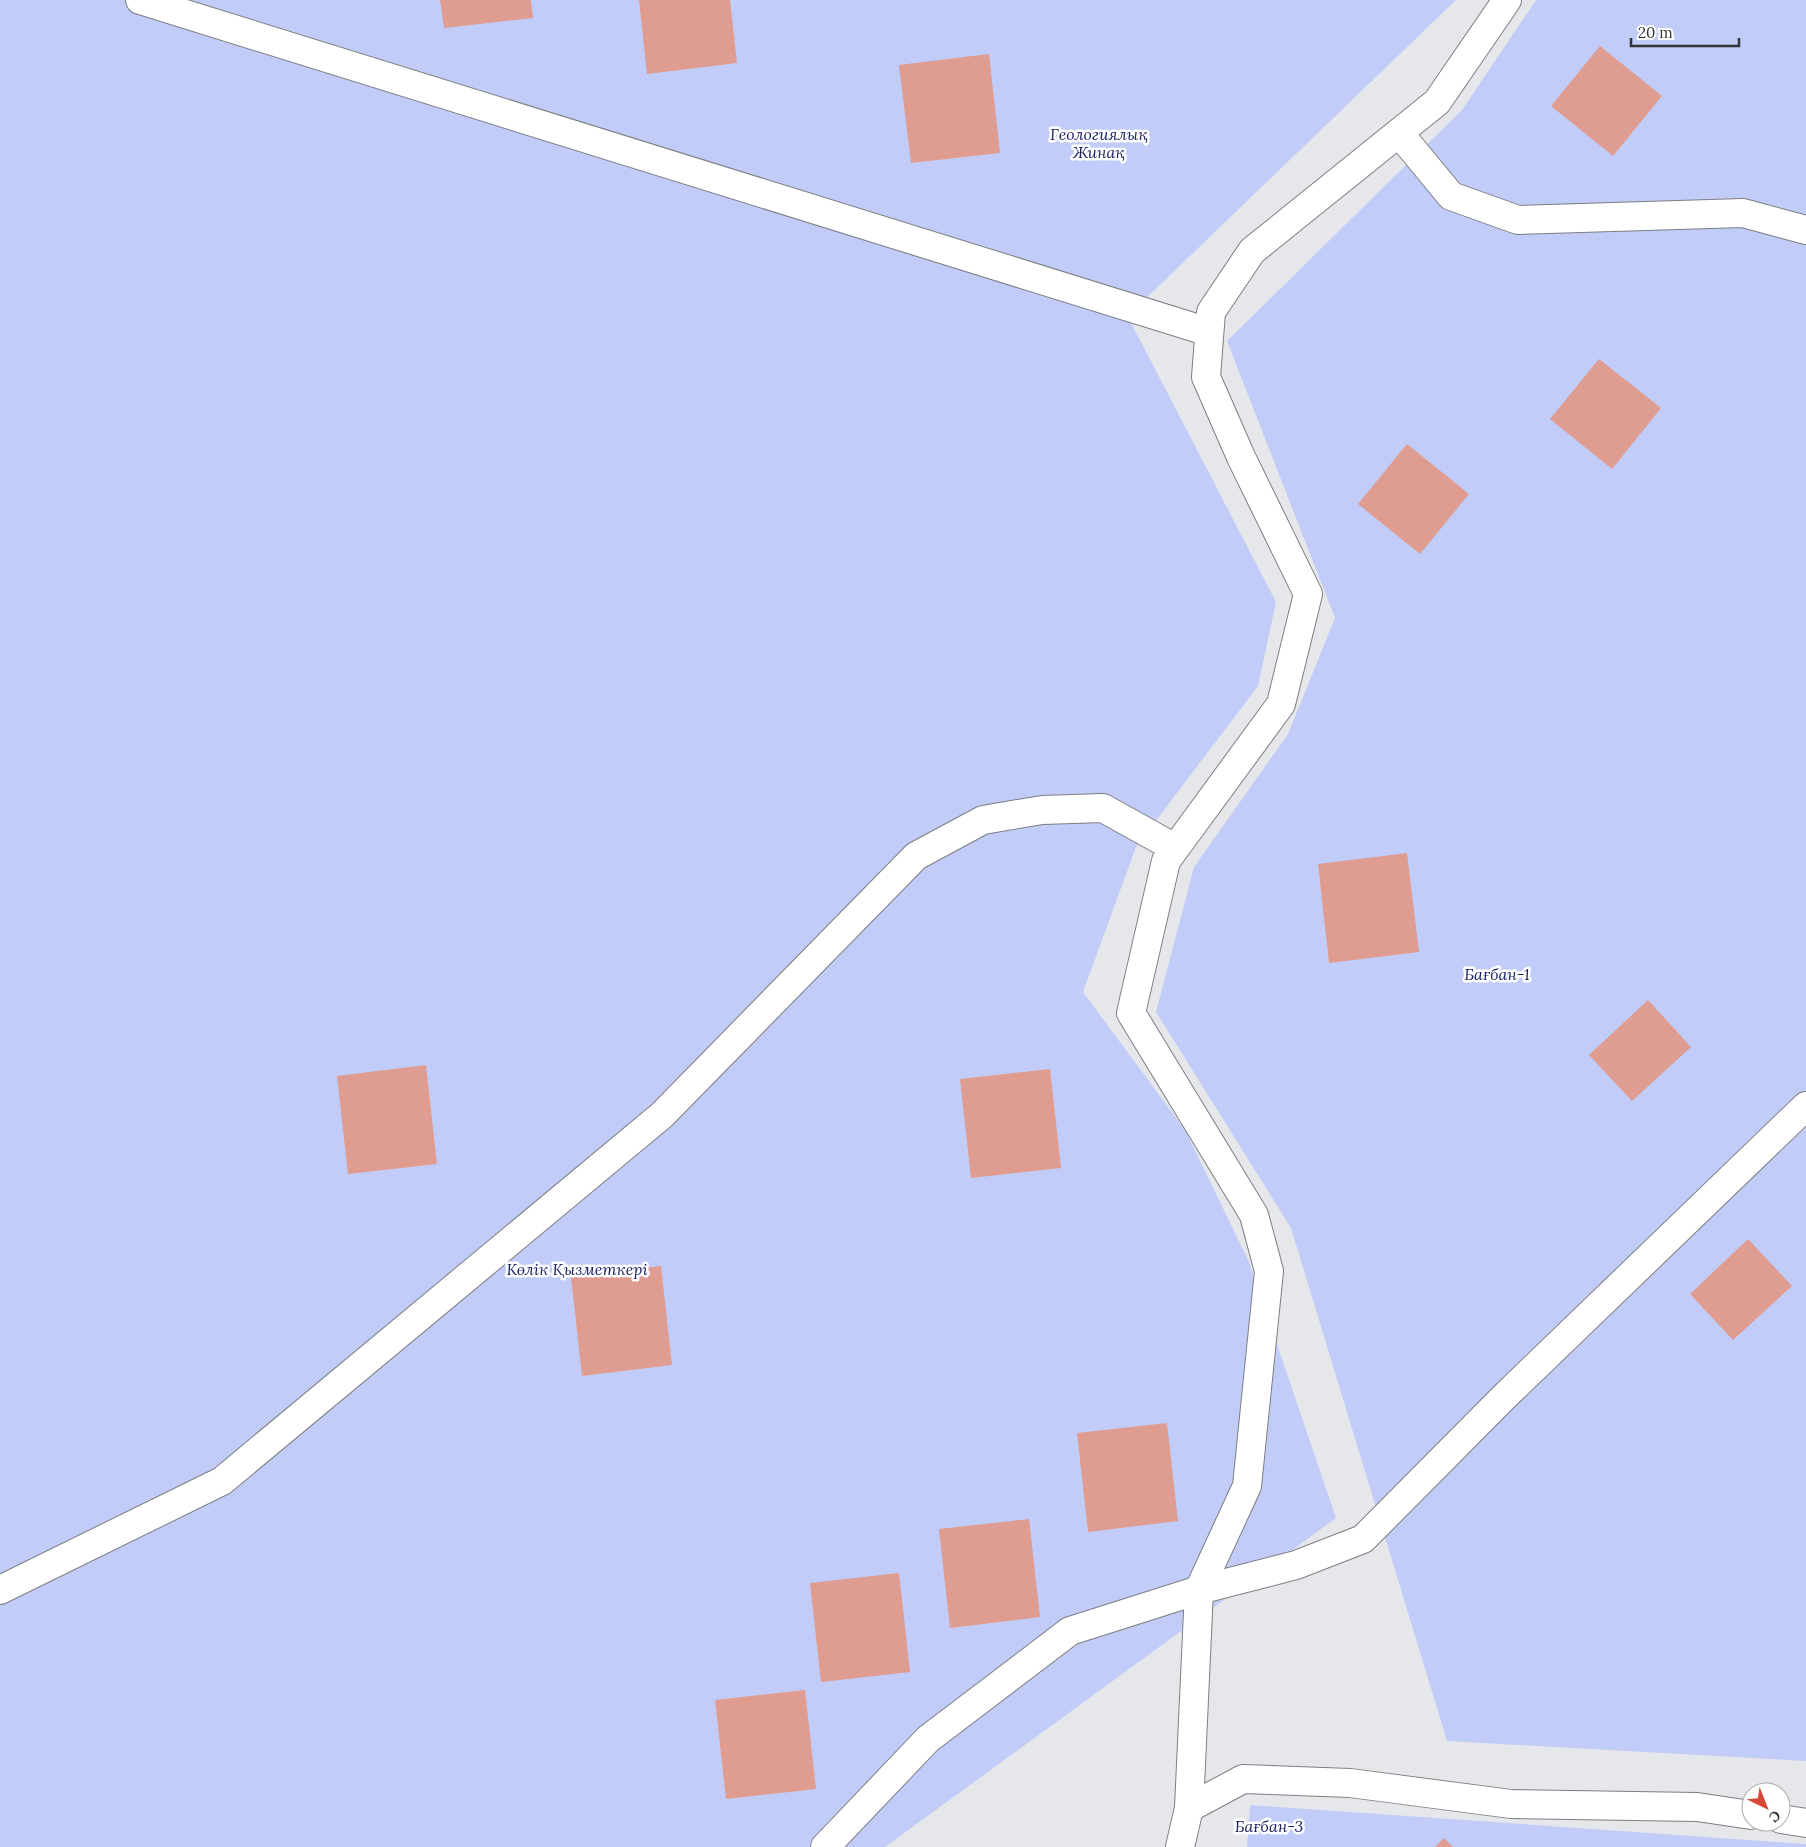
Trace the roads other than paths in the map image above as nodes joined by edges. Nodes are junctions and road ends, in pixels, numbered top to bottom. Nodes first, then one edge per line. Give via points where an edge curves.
1 (140, 0) edge
2 (1507, 0) edge
3 (1399, 133) junction
4 (1806, 230) edge
5 (1209, 332) junction
6 (1175, 848) junction
7 (1806, 1106) edge
8 (0, 1590) edge
9 (1199, 1590) junction
10 (1189, 1808) junction
11 (1741, 1814) edge
12 (1791, 1821) edge
13 (1806, 1823) edge
14 (825, 1847) edge
15 (1180, 1847) edge

1 - 5 street
2 - 3 street via 1437,102
3 - 4 street via 1451,196 1518,220 1743,213
3 - 5 street via 1252,251 1210,312
5 - 6 street via 1206,377 1308,594 1281,704
6 - 8 street via 1102,808 1042,810 982,820 916,856 662,1115 222,1481
6 - 9 street via 1166,861 1131,1013 1254,1215 1268,1271 1248,1486
7 - 9 street via 1504,1397 1363,1539 1296,1565
9 - 10 street
9 - 14 street via 1070,1630 928,1738
10 - 11 street via 1243,1779 1350,1783 1511,1804 1697,1807
10 - 15 street
12 - 13 street

